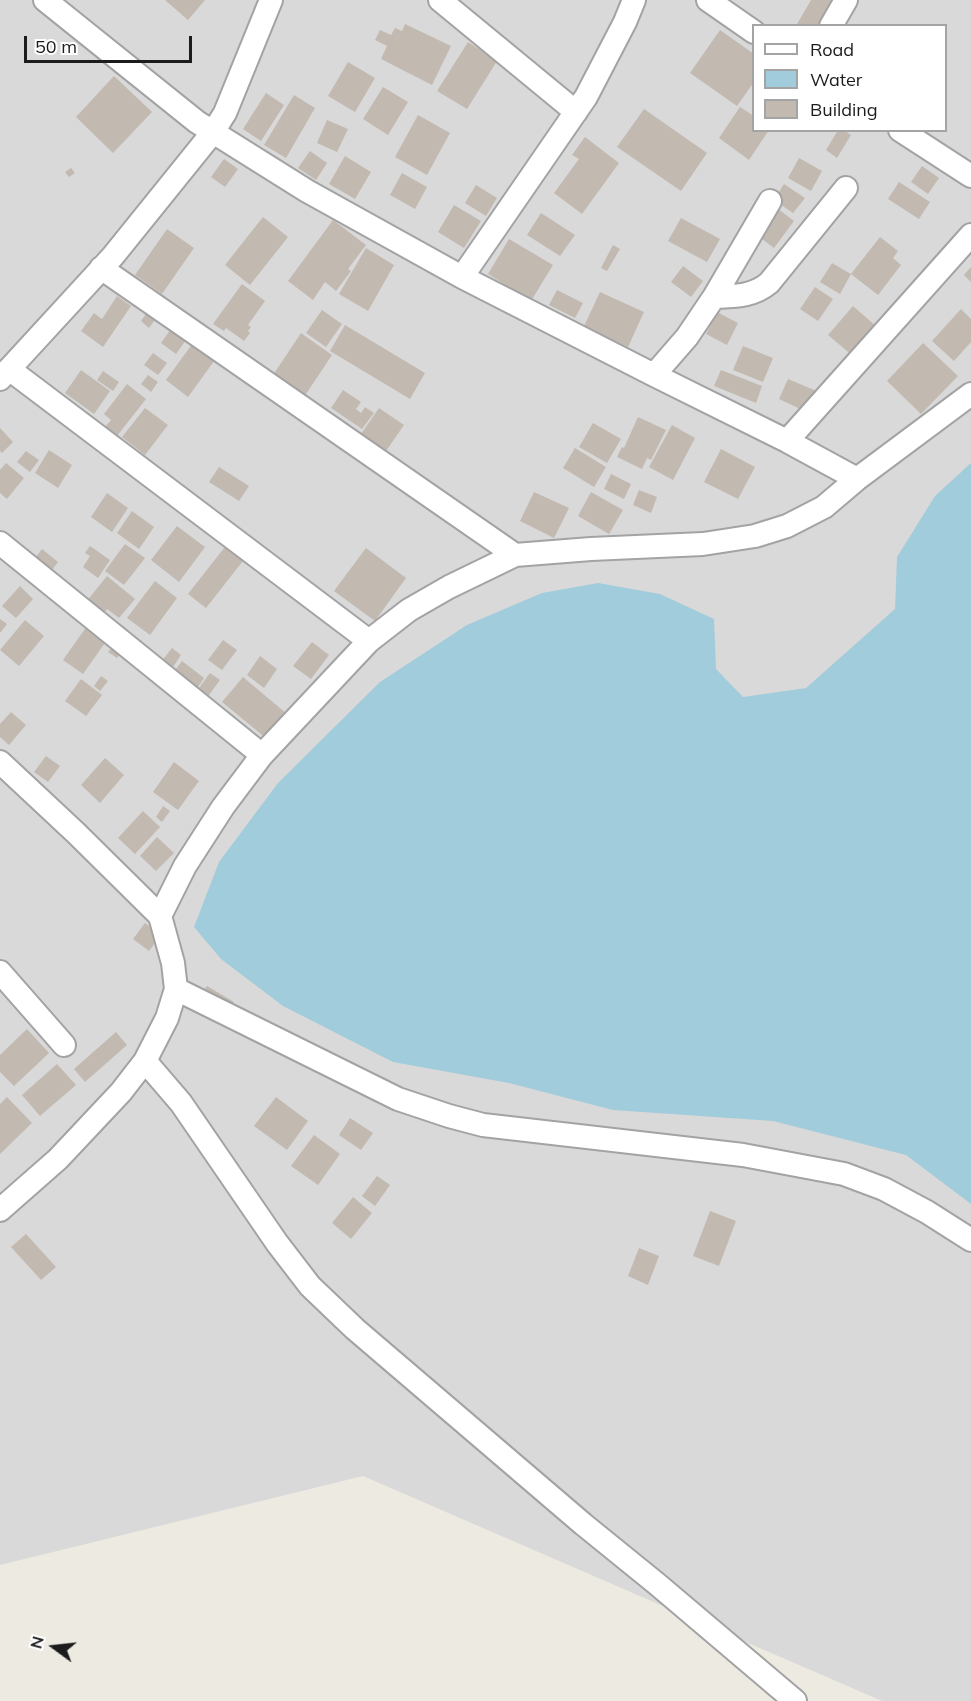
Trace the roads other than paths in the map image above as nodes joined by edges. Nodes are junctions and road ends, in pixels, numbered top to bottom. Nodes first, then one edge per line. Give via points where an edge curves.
1 (45, 0) edge
2 (271, 0) edge
3 (440, 0) edge
4 (634, 0) edge
5 (708, 0) edge
6 (846, 0) edge
7 (832, 24) edge
8 (752, 31) edge
9 (576, 112) junction
10 (213, 132) junction
11 (903, 132) edge
12 (971, 176) edge
13 (846, 188) dead end
14 (771, 201) dead end
15 (971, 235) edge
16 (101, 268) junction
17 (462, 277) junction
18 (714, 297) junction
19 (4, 374) edge
20 (654, 375) junction
21 (971, 394) edge
22 (788, 441) junction
23 (857, 479) junction
24 (0, 543) edge
25 (515, 555) junction
26 (369, 641) junction
27 (262, 755) junction
28 (0, 762) edge
29 (160, 916) junction
30 (0, 972) edge
31 (176, 989) junction
32 (64, 1045) dead end
33 (145, 1061) junction
34 (0, 1210) edge
35 (971, 1240) edge
36 (795, 1701) edge

1 - 10 street
2 - 10 street via 225,113
3 - 9 street
4 - 9 street
5 - 8 street
6 - 7 street
9 - 17 street
10 - 16 street
10 - 17 street via 307,191
11 - 12 street
13 - 18 street via 769,283 759,291 740,296
14 - 18 street
15 - 22 street
16 - 19 street
16 - 25 street
17 - 20 street
18 - 20 street
19 - 26 street
20 - 22 street
21 - 23 street
22 - 23 street
23 - 25 street via 824,507 787,526 755,536 703,544
24 - 27 street
25 - 26 street via 409,610
26 - 27 street
27 - 29 street via 185,866
28 - 29 street
29 - 31 street
30 - 32 street
31 - 33 street via 167,1018
31 - 35 street via 398,1099 449,1116 483,1125 743,1155 844,1174 884,1189
33 - 34 street via 58,1159
33 - 36 street via 181,1104 310,1286 355,1329

